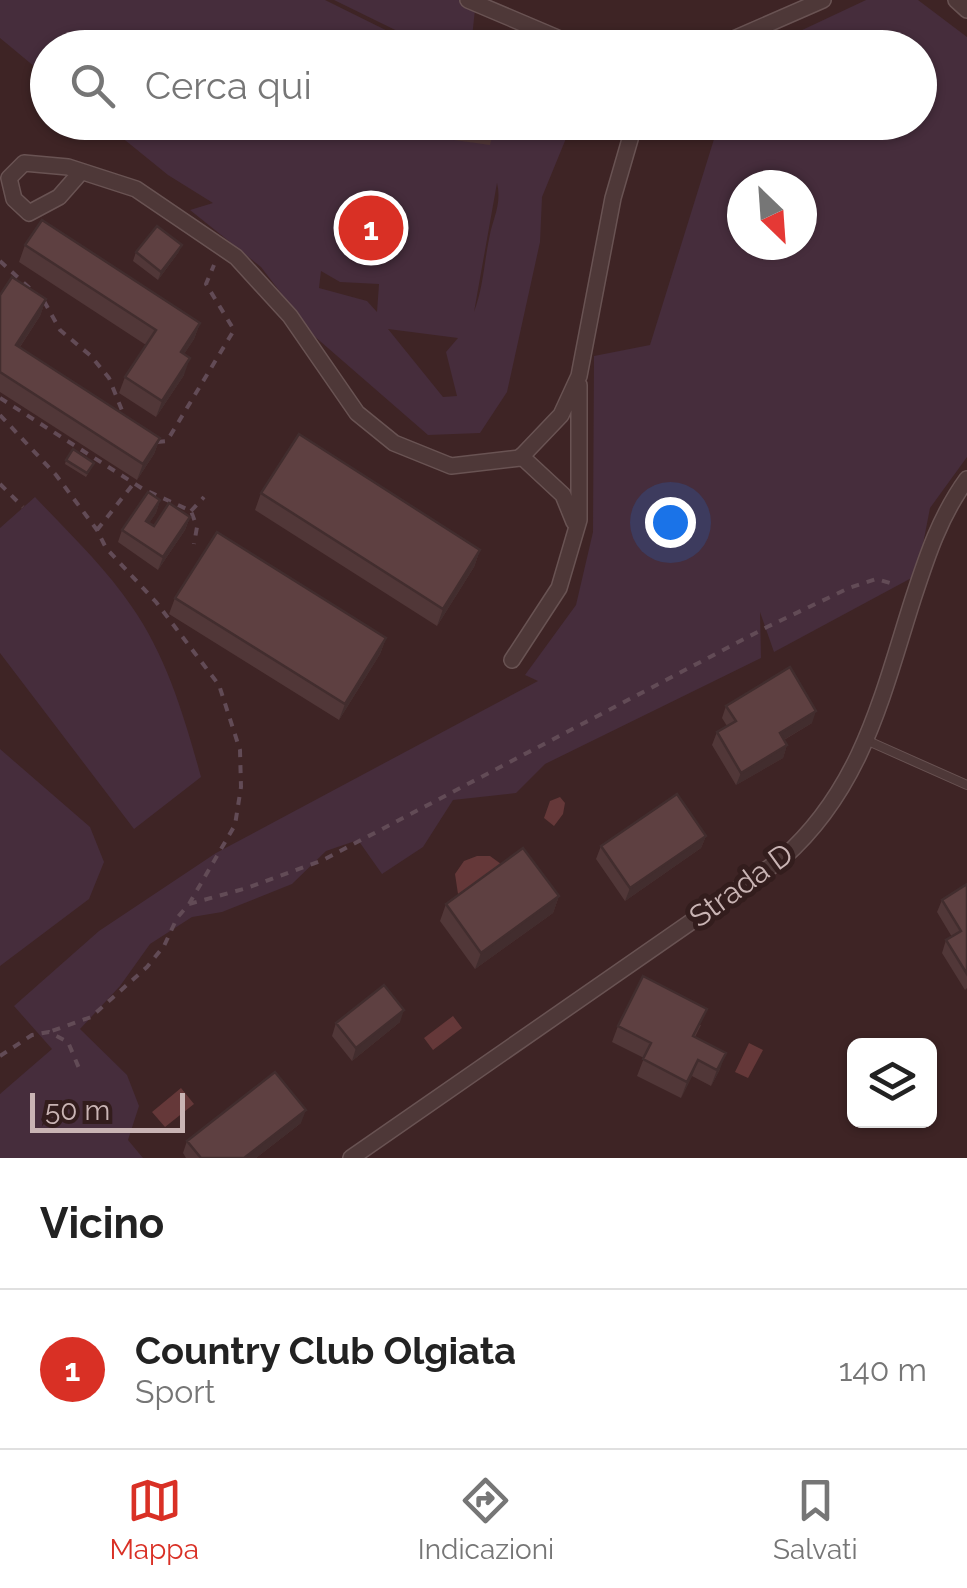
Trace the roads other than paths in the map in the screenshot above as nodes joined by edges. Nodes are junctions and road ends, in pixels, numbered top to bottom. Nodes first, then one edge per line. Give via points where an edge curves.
1 (468, 0) edge
2 (823, 0) edge
3 (956, 0) edge
4 (967, 10) edge
5 (539, 30) edge
6 (754, 30) edge
7 (630, 140) edge
8 (82, 172) junction
9 (579, 376) junction
10 (521, 456) junction
11 (967, 479) edge
12 (579, 482) junction
13 (563, 495) junction
14 (576, 530) junction
15 (512, 660) dead end
16 (866, 740) junction
17 (967, 786) edge
18 (351, 1158) edge

1 - 5 street
2 - 6 street
3 - 4 street
7 - 9 street
8 - 8 street via 24,164 9,178 14,199 29,212 59,197
8 - 10 street via 136,189 236,258 290,316 357,413 394,443 451,466
9 - 10 street via 561,414
9 - 12 street
10 - 13 street
11 - 16 street, Strada D via 938,528
12 - 13 street
12 - 14 street
13 - 14 street
14 - 15 street via 560,588
16 - 17 lane
16 - 18 street, Strada D via 837,800 783,858

